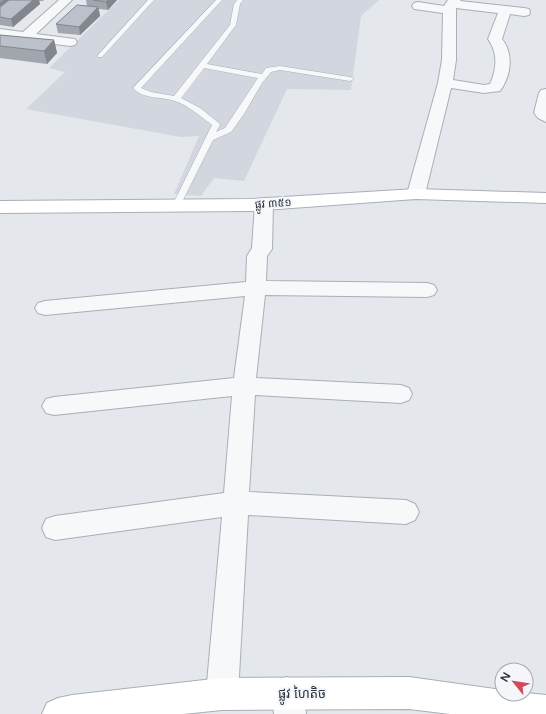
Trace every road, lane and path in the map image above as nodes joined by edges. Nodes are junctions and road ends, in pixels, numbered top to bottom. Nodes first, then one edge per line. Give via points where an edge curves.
1 (66, 0) edge
2 (150, 0) edge
3 (218, 0) edge
4 (240, 0) edge
5 (452, 5) edge
6 (418, 6) dead end
7 (505, 11) junction
8 (524, 12) dead end
9 (0, 33) edge
10 (26, 36) junction
11 (70, 42) dead end
12 (100, 56) dead end
13 (201, 65) junction
14 (264, 77) junction
15 (350, 79) dead end
16 (445, 83) junction
17 (546, 93) edge
18 (176, 99) junction
19 (546, 117) edge
20 (210, 138) junction
21 (416, 194) junction
22 (546, 198) edge
23 (258, 204) junction
24 (176, 206) junction
25 (0, 207) edge
26 (256, 288) junction
27 (427, 290) dead end
28 (45, 308) dead end
29 (244, 386) junction
30 (401, 394) dead end
31 (54, 406) dead end
32 (236, 502) junction
33 (406, 512) dead end
34 (55, 528) dead end
35 (222, 694) junction
36 (289, 704) edge
37 (546, 711) edge
38 (58, 714) edge

1 - 10 street
2 - 12 lane
3 - 18 lane via 138,88 143,93
4 - 13 lane via 233,25
5 - 6 street
5 - 7 street
5 - 16 street
7 - 8 street
7 - 16 street via 495,39 500,43 502,51 499,83 495,88 484,89
9 - 10 street
10 - 11 street
13 - 14 lane
13 - 18 lane
14 - 15 lane via 269,70 280,68
14 - 20 lane via 228,130
16 - 21 street
17 - 19 street via 542,113
18 - 20 lane via 216,125
20 - 24 lane
21 - 22 street, ផ្លូវ ៣៥១
21 - 23 street, ផ្លូវ ៣៥១
23 - 24 street, ផ្លូវ ៣៥១
23 - 26 street via 250,249 257,256
24 - 25 street, ផ្លូវ ៣៥១
26 - 27 street
26 - 28 street
26 - 29 street
29 - 30 street
29 - 31 street
29 - 32 street
32 - 33 street
32 - 34 street
32 - 35 street
35 - 36 street, ផ្លូវ ហៃតិច
35 - 38 street, ផ្លូវ ហៃតិច
36 - 37 street, ផ្លូវ ហៃតិច via 409,693

